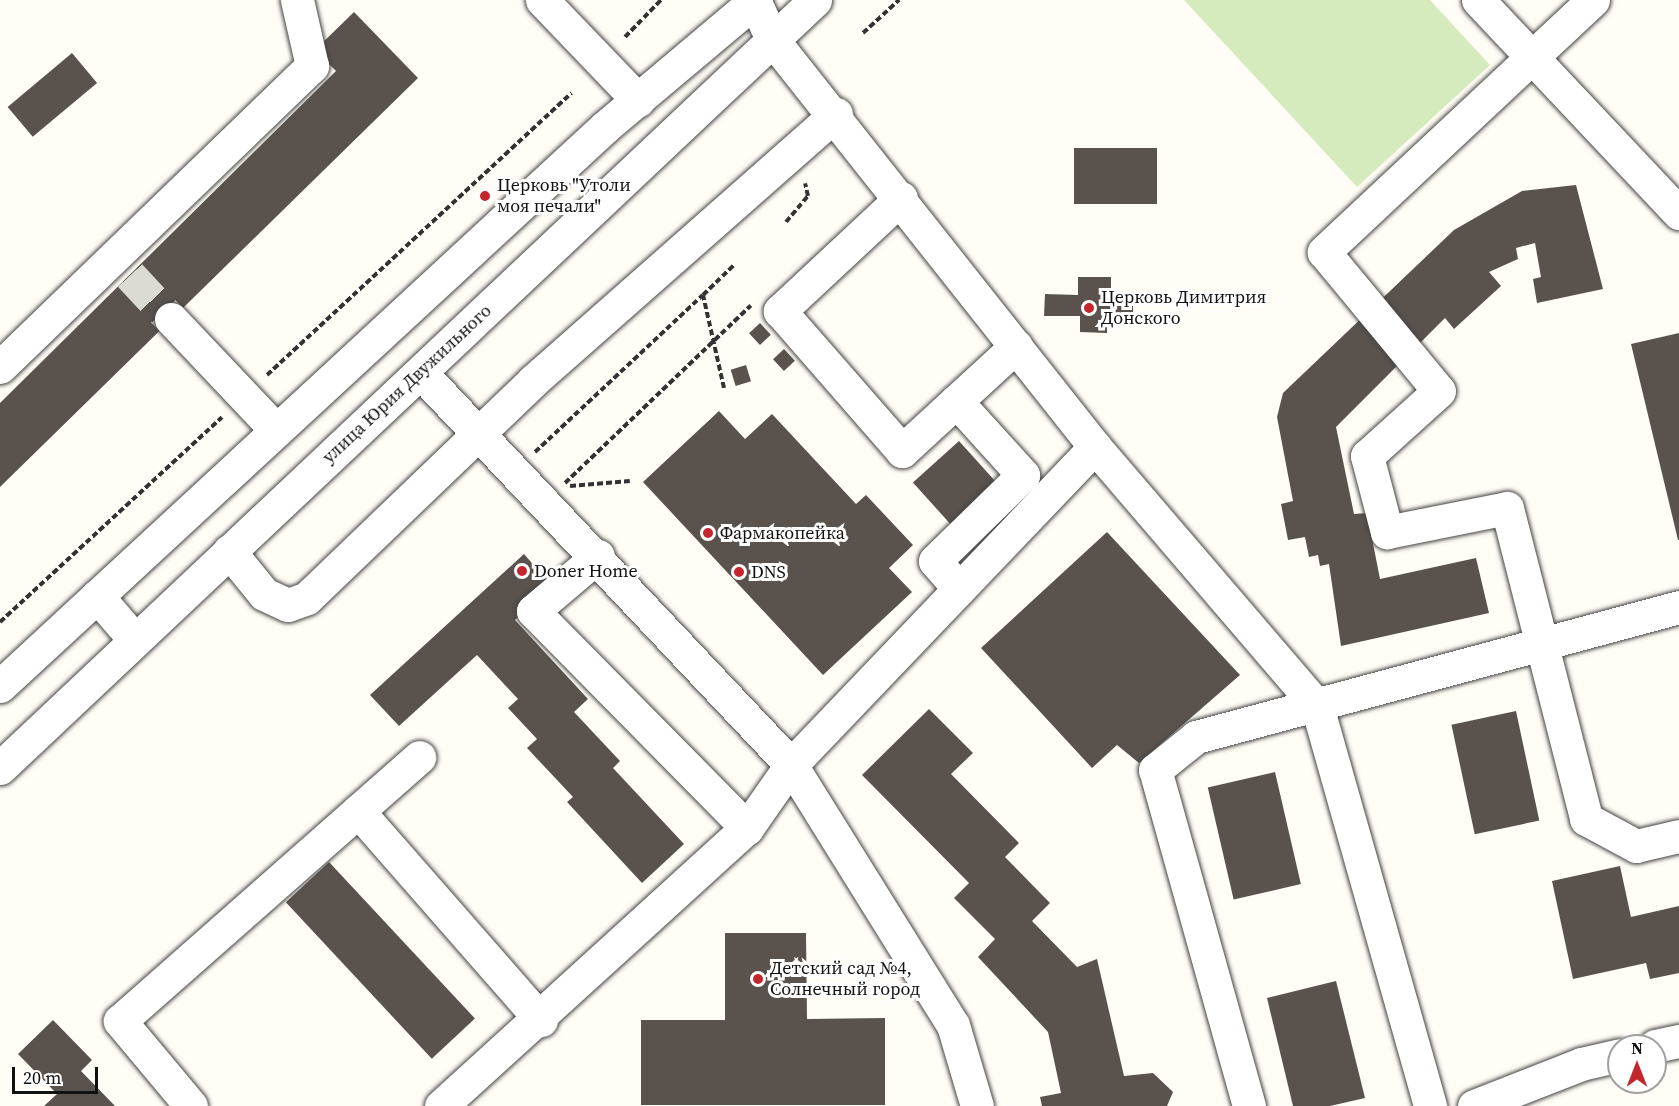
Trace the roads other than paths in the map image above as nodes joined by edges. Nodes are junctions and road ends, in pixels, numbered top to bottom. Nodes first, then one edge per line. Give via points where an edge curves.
1 (297, 0) edge
2 (542, 0) edge
3 (755, 0) edge
4 (814, 0) edge
5 (1478, 0) edge
6 (1593, 0) edge
7 (772, 39) junction
8 (1532, 57) junction
9 (638, 100) junction
10 (836, 114) junction
11 (901, 198) junction
12 (1679, 213) edge
13 (171, 319) tunnel mouth
14 (1016, 346) junction
15 (0, 367) edge
16 (421, 373) junction
17 (956, 401) junction
18 (276, 430) junction
19 (480, 433) junction
20 (1095, 447) junction
21 (229, 551) junction
22 (598, 556) junction
23 (958, 589) junction
24 (97, 596) junction
25 (1679, 607) edge
26 (134, 639) junction
27 (1541, 645) junction
28 (0, 686) edge
29 (1317, 706) junction
30 (419, 757) dead end
31 (791, 765) junction
32 (0, 768) edge
33 (358, 811) junction
34 (747, 828) junction
35 (1679, 836) edge
36 (541, 1020) junction
37 (1607, 1058) edge
38 (191, 1106) edge
39 (441, 1106) edge
40 (977, 1106) edge
41 (1249, 1106) edge
42 (1430, 1106) edge
43 (1474, 1106) edge

1 - 15 street via 312,66 122,266
2 - 9 street
3 - 7 street
3 - 9 street
4 - 7 street, улица Юрия Двужильного
5 - 8 street
6 - 8 street
7 - 10 street
7 - 16 street, улица Юрия Двужильного
8 - 12 street
8 - 27 street via 1324,252 1439,391 1366,456 1387,532 1507,508
9 - 18 street
10 - 11 street
10 - 19 street
11 - 14 street
11 - 17 street via 780,311 903,451
13 - 18 street
14 - 17 street
14 - 20 street
16 - 19 street
16 - 21 street, улица Юрия Двужильного
17 - 23 street via 1023,475 935,561
18 - 24 street
19 - 21 street via 307,598 288,605 264,594
19 - 22 street
20 - 23 street
20 - 29 street
21 - 26 street, улица Юрия Двужильного
22 - 31 street
22 - 34 street via 533,611
23 - 31 street
24 - 26 street
24 - 28 street
25 - 27 street
26 - 32 street, улица Юрия Двужильного
27 - 29 street
27 - 35 street via 1586,819 1636,846
29 - 41 street via 1196,737 1155,770
29 - 42 street
30 - 33 street
31 - 34 street
31 - 40 street via 953,1025
33 - 36 street
33 - 38 street via 120,1021
34 - 36 street
36 - 39 street
37 - 43 street via 1581,1064

